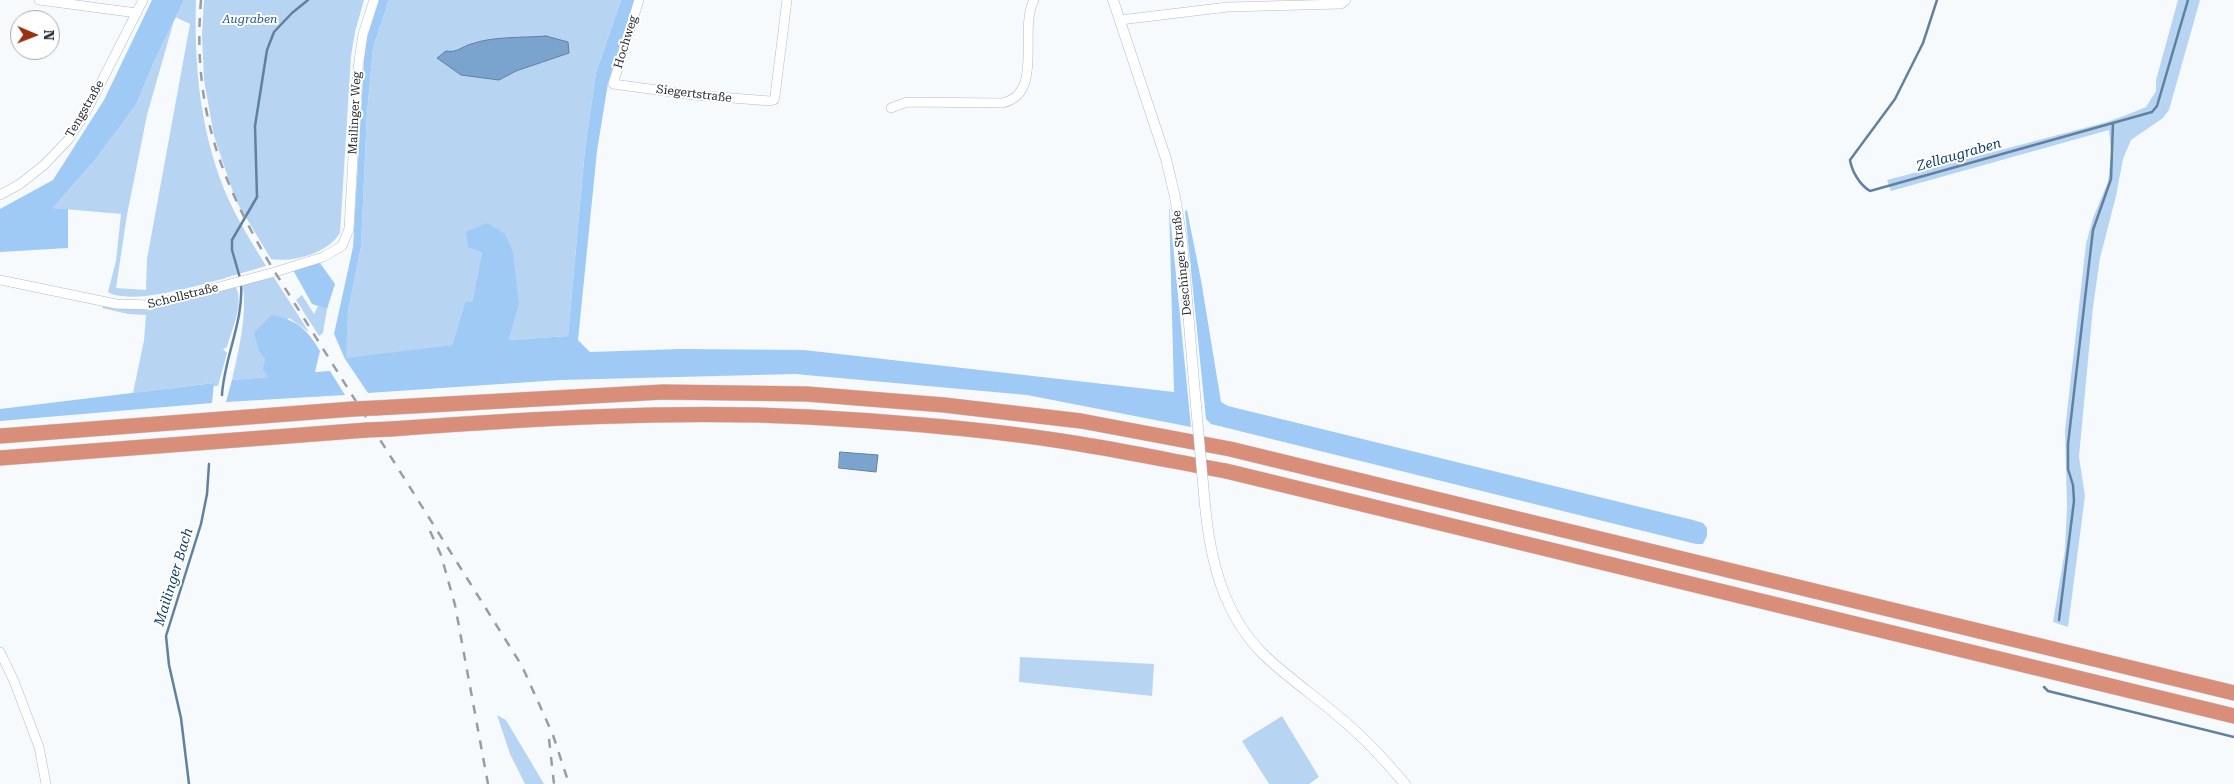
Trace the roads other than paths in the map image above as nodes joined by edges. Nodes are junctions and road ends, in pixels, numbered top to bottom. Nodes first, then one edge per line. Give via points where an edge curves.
1 (38, 0) edge
2 (143, 0) edge
3 (374, 0) edge
4 (639, 0) edge
5 (787, 0) edge
6 (1034, 0) edge
7 (1113, 0) edge
8 (1346, 0) edge
9 (137, 13) junction
10 (1120, 20) junction
11 (613, 84) joint
12 (891, 108) dead end
13 (0, 195) edge
14 (349, 229) joint
15 (0, 280) edge
16 (0, 436) edge
17 (0, 458) edge
18 (0, 652) edge
19 (2234, 693) edge
20 (2234, 716) edge
21 (46, 784) edge
22 (1405, 784) edge

1 - 9 street
2 - 9 street, Tengstraße
3 - 14 street, Mailinger Weg via 363,34 358,68
4 - 11 street, Hochweg
5 - 11 street, Siegertstraße via 774,100 713,97
6 - 12 street via 1028,18 1025,86 1010,102 907,102
7 - 10 street, Deschinger Straße
8 - 10 street via 1340,4 1228,8
9 - 13 street, Tengstraße via 68,140 32,174
10 - 22 street, Deschinger Straße, bridge via 1166,159 1175,197 1182,241 1208,540 1226,600 1262,652 1353,728
14 - 15 street, Schollstraße via 342,246 334,252 157,304 116,304
16 - 19 highway, bridge via 353,409 663,392 797,394 944,404 1081,422 1240,451
17 - 20 highway, bridge via 532,418 645,415 806,417 943,427 1079,444 1235,473
18 - 21 street via 39,747

